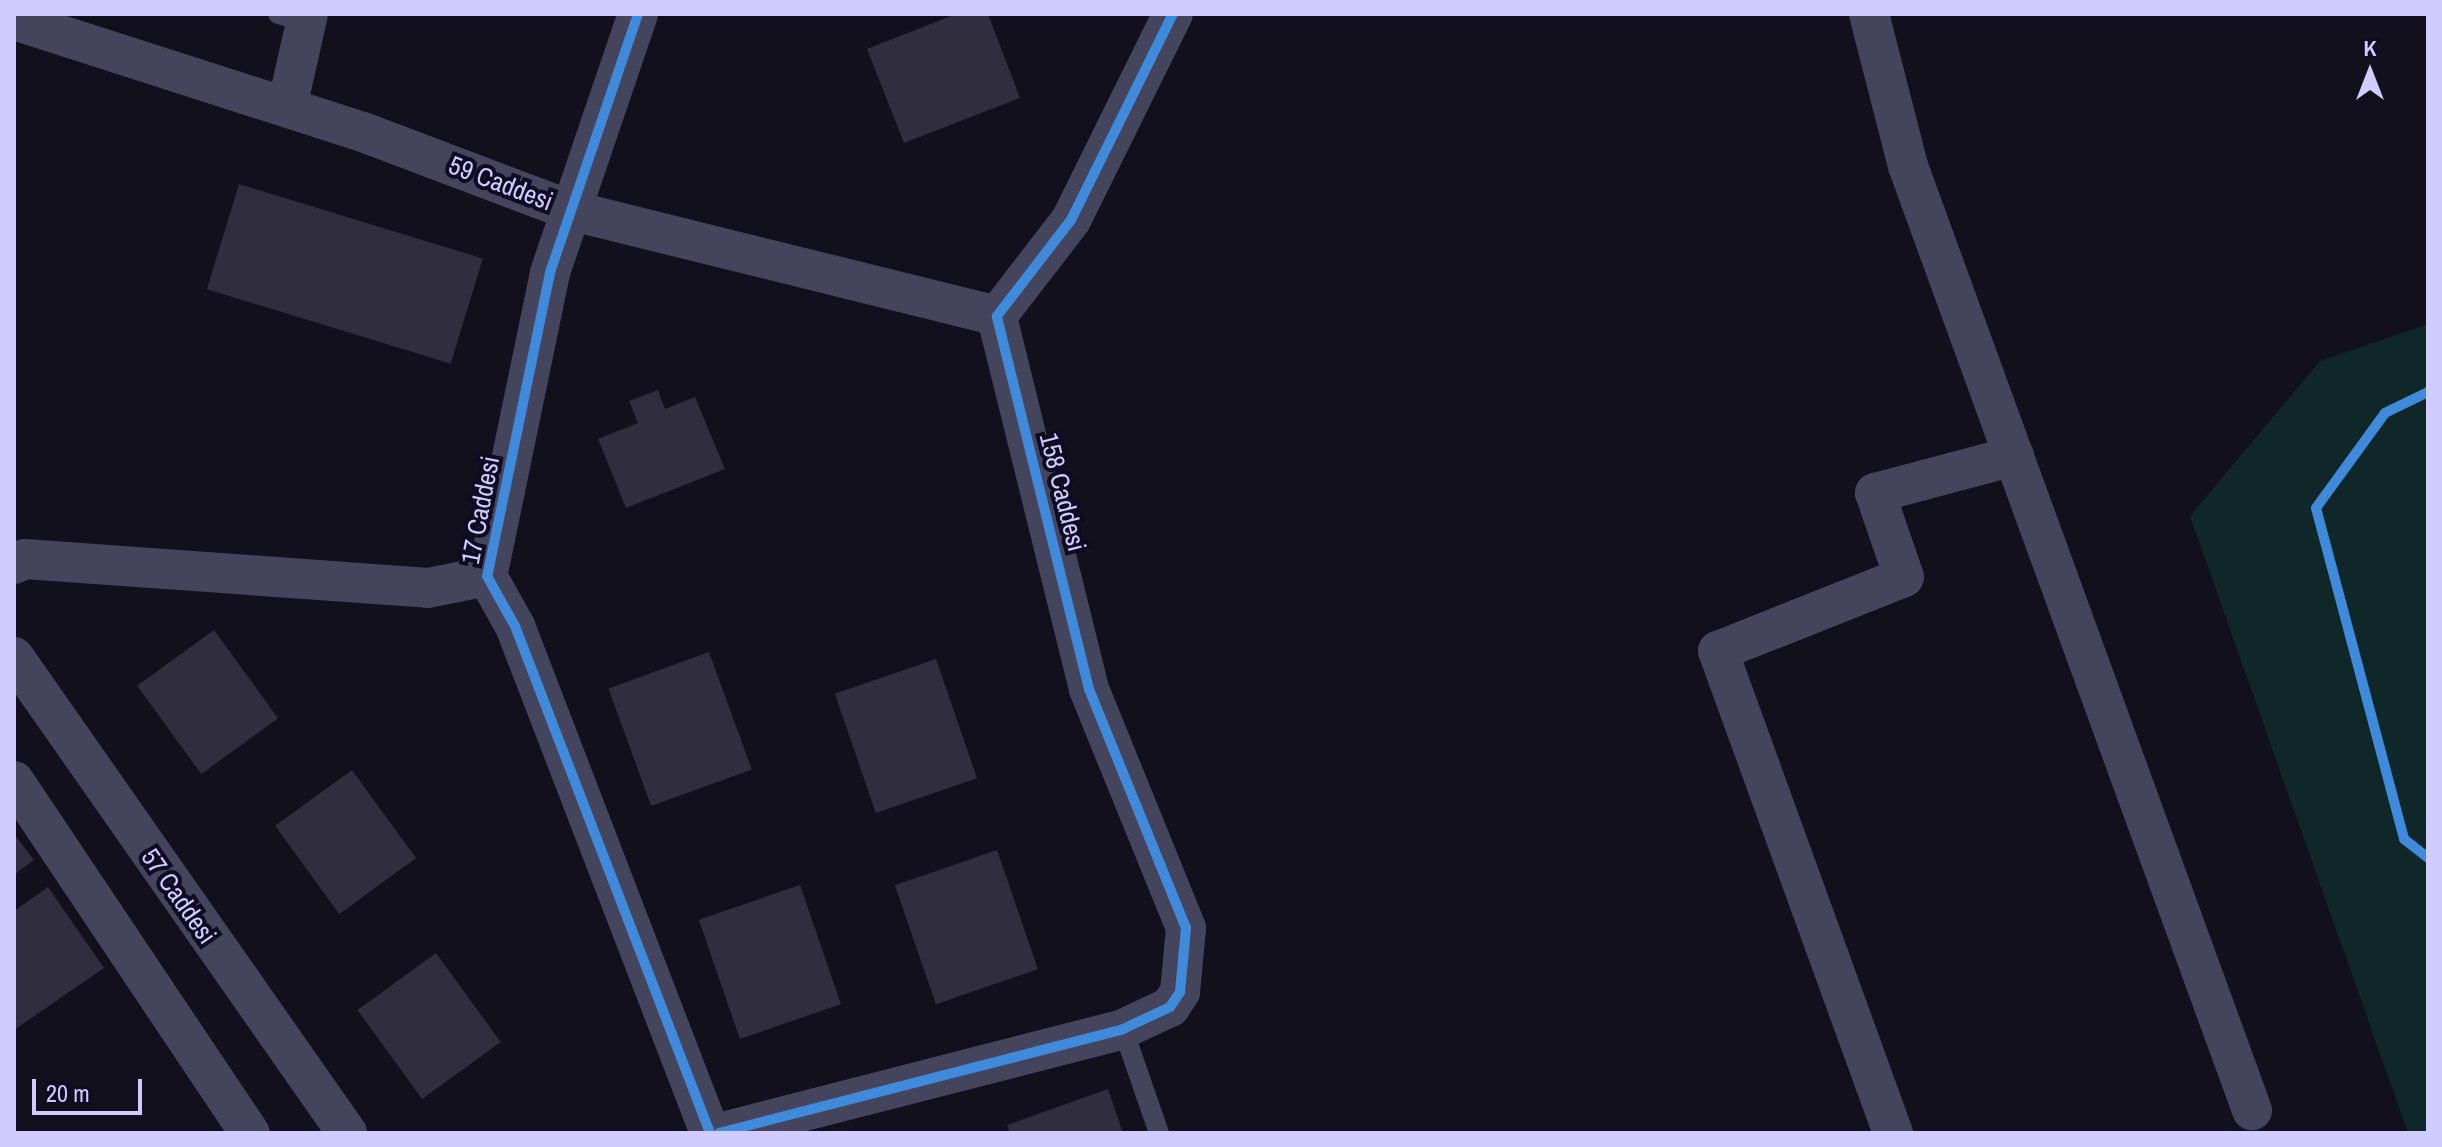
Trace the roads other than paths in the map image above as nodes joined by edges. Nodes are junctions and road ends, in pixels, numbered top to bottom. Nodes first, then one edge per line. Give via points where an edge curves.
1 (638, 14) edge
2 (1173, 14) edge
3 (1869, 14) edge
4 (297, 17) edge
5 (14, 20) edge
6 (287, 107) junction
7 (569, 210) junction
8 (997, 316) junction
9 (2014, 456) junction
10 (14, 564) edge
11 (487, 576) junction
12 (14, 657) edge
13 (14, 781) edge
14 (1123, 1029) junction
15 (2252, 1110) dead end
16 (250, 1133) edge
17 (347, 1133) edge
18 (710, 1133) edge
19 (719, 1133) edge
20 (1159, 1133) edge
21 (1893, 1133) edge

1 - 7 street, 17 Caddesi
2 - 8 street via 1071,220
3 - 9 street via 1908,166
4 - 6 street
5 - 6 street, 59 Caddesi
6 - 7 street, 59 Caddesi
7 - 8 street, 59 Caddesi
7 - 11 street, 17 Caddesi
8 - 14 street, 158 Caddesi via 1089,689 1186,928 1187,970 1170,1007
9 - 15 street
9 - 21 street via 1875,493 1904,577 1718,651
10 - 11 street via 25,559 428,588
11 - 18 street, 17 Caddesi via 515,626
12 - 17 street, 57 Caddesi
13 - 16 street
14 - 19 street
14 - 20 lane

